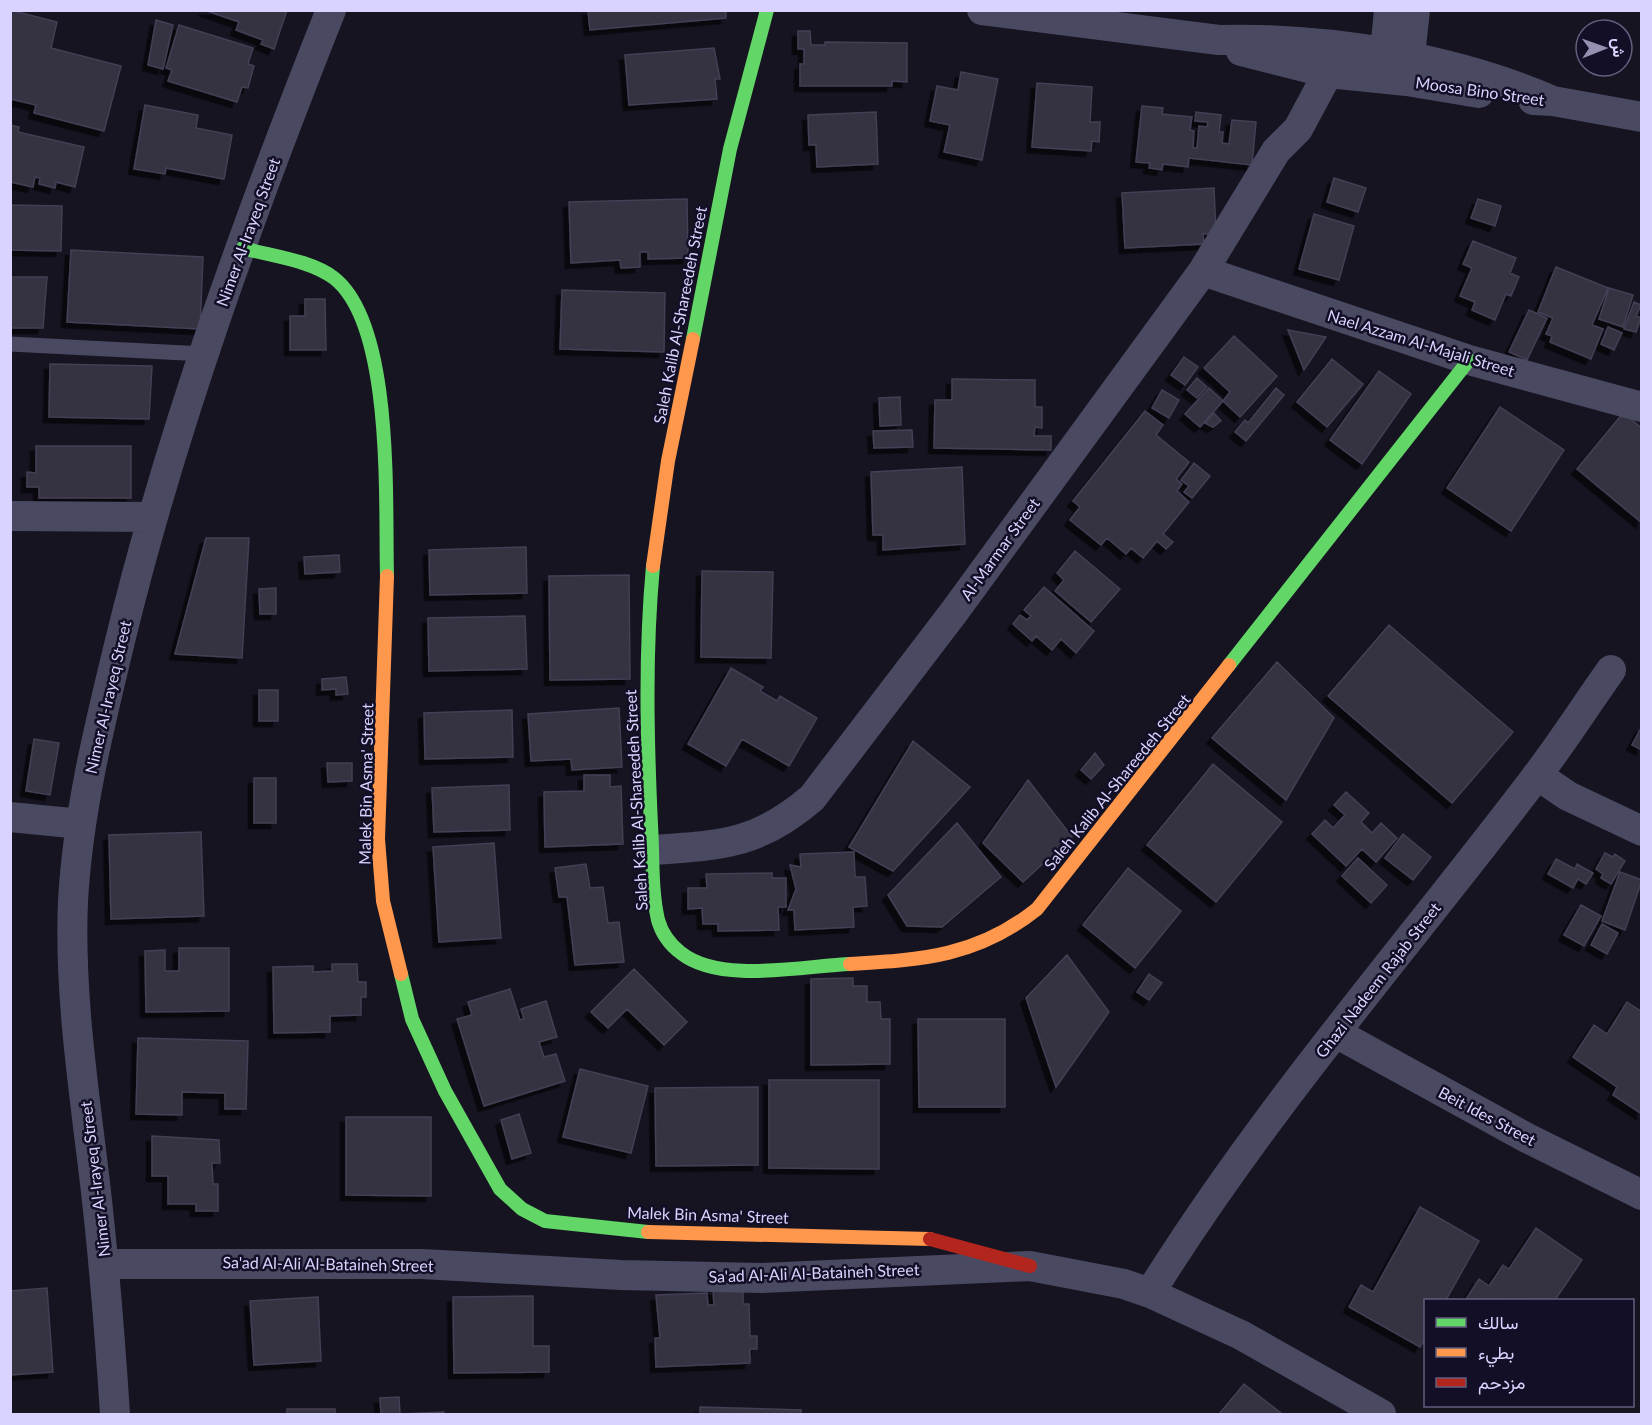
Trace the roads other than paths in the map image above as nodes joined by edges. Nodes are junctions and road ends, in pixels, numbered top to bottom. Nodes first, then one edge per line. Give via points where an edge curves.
1 (331, 10) edge
2 (767, 10) edge
3 (982, 10) edge
4 (1389, 10) edge
5 (1415, 10) edge
6 (1320, 59) junction
7 (1396, 67) junction
8 (1641, 117) edge
9 (243, 248) junction
10 (1203, 271) junction
11 (10, 344) edge
12 (204, 354) junction
13 (1469, 360) junction
14 (1641, 407) edge
15 (10, 516) edge
16 (152, 517) junction
17 (1611, 670) dead end
18 (1537, 775) junction
19 (10, 817) edge
20 (81, 824) junction
21 (1641, 831) edge
22 (652, 850) junction
23 (1336, 1033) junction
24 (1641, 1195) edge
25 (105, 1264) junction
26 (1030, 1266) junction
27 (1150, 1293) junction
28 (115, 1414) edge
29 (1381, 1414) edge

1 - 9 street, Nimer Al-Irayeq Street
2 - 22 street, Saleh Kalib Al-Shareedeh Street via 735,126 676,419 654,556 647,685
3 - 6 street, Moosa Bino Street via 1219,40 1252,39
4 - 7 street
5 - 7 street
6 - 7 street, Moosa Bino Street
6 - 10 street, Al-Marmar Street via 1276,151
7 - 8 street, Moosa Bino Street via 1521,87 1553,101
9 - 12 street, Nimer Al-Irayeq Street
9 - 26 street, Malek Bin Asma' Street via 306,265 333,277 355,300 372,347 382,417 388,595 378,839 384,901 412,1019 445,1091 500,1189 522,1209 544,1221 657,1233 926,1238
10 - 13 street, Nael Azzam Al-Majali Street
10 - 22 street, Al-Marmar Street via 954,612 812,798 786,821 758,835 701,847
11 - 12 lane
12 - 16 street, Nimer Al-Irayeq Street
13 - 14 street, Nael Azzam Al-Majali Street
13 - 22 street, Saleh Kalib Al-Shareedeh Street via 1037,909 1012,929 993,939 933,956 750,970 709,967 682,957 665,939 656,904
15 - 16 street
16 - 20 street, Nimer Al-Irayeq Street via 98,732
17 - 18 street, Ghazi Nadeem Rajab Street
18 - 21 street via 1568,796
18 - 23 street, Ghazi Nadeem Rajab Street
19 - 20 street
20 - 25 street, Nimer Al-Irayeq Street via 73,902 75,977
23 - 24 street, Beit Ides Street via 1527,1138
23 - 27 street, Ghazi Nadeem Rajab Street via 1183,1238
25 - 26 street, Sa'ad Al-Ali Al-Bataineh Street via 422,1264 762,1278
25 - 28 street, Nimer Al-Irayeq Street
26 - 27 street, Sa'ad Al-Ali Al-Bataineh Street
27 - 29 street, Sa'ad Al-Ali Al-Bataineh Street via 1241,1335

